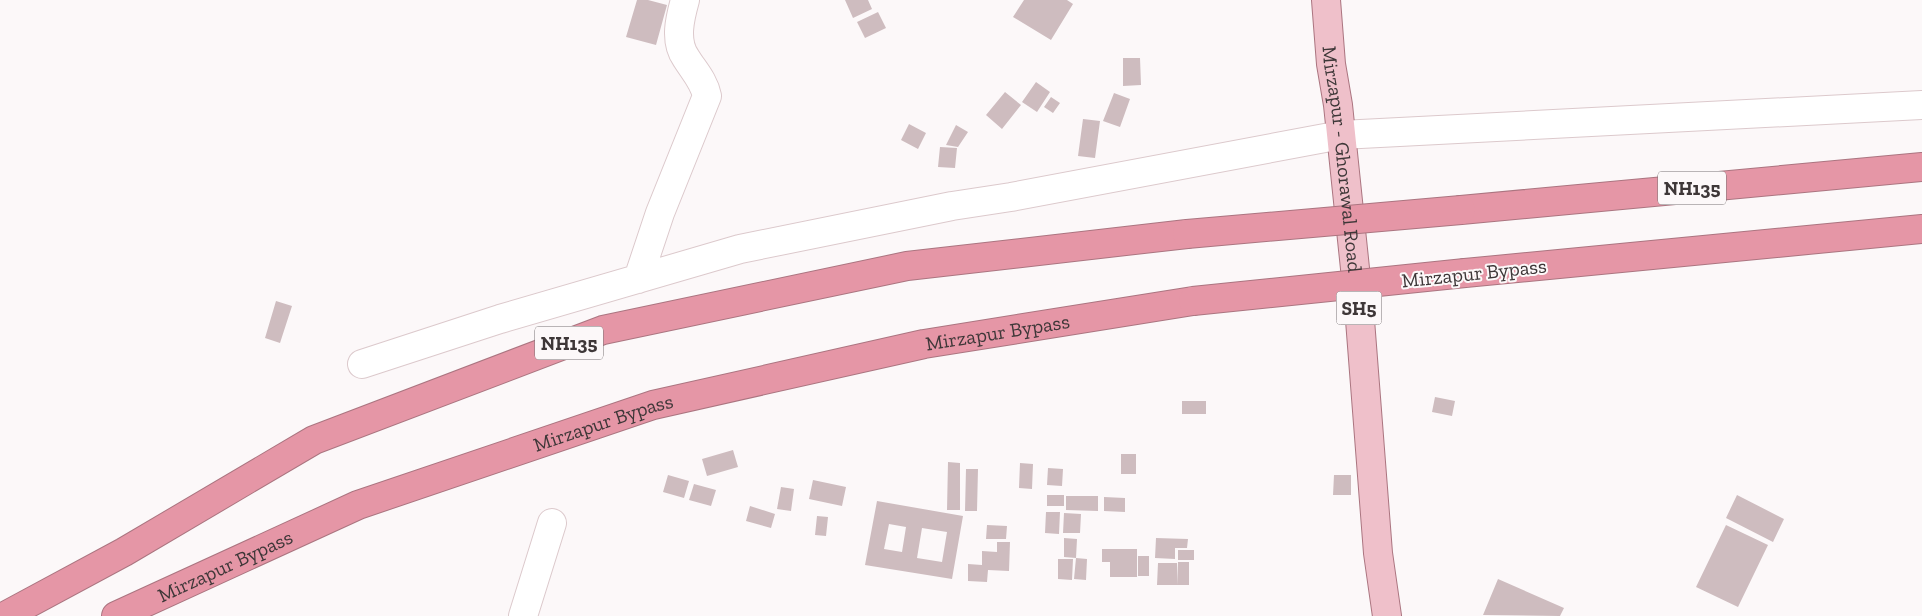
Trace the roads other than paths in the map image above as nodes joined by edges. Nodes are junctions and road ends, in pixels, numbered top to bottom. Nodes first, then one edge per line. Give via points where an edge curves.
1 (685, 0) edge
2 (1326, 0) edge
3 (1922, 105) edge
4 (1341, 135) junction
5 (1922, 166) edge
6 (1922, 228) edge
7 (638, 279) junction
8 (362, 364) dead end
9 (552, 523) dead end
10 (5, 616) edge
11 (116, 616) edge
12 (523, 616) edge
13 (1387, 616) edge

1 - 7 street via 679,37 684,56 704,84 708,96 660,213
2 - 4 main road, Mirzapur - Ghorawal Road / SH5
3 - 4 street
4 - 7 street via 769,243
4 - 13 main road, Mirzapur - Ghorawal Road / SH5 via 1359,308 1378,552
5 - 10 highway, NH135, bridge via 1187,234 907,266 603,330 314,440 124,552
6 - 11 highway, Mirzapur Bypass, bridge via 1193,301 924,344 653,405 358,505
7 - 8 street
9 - 12 street

